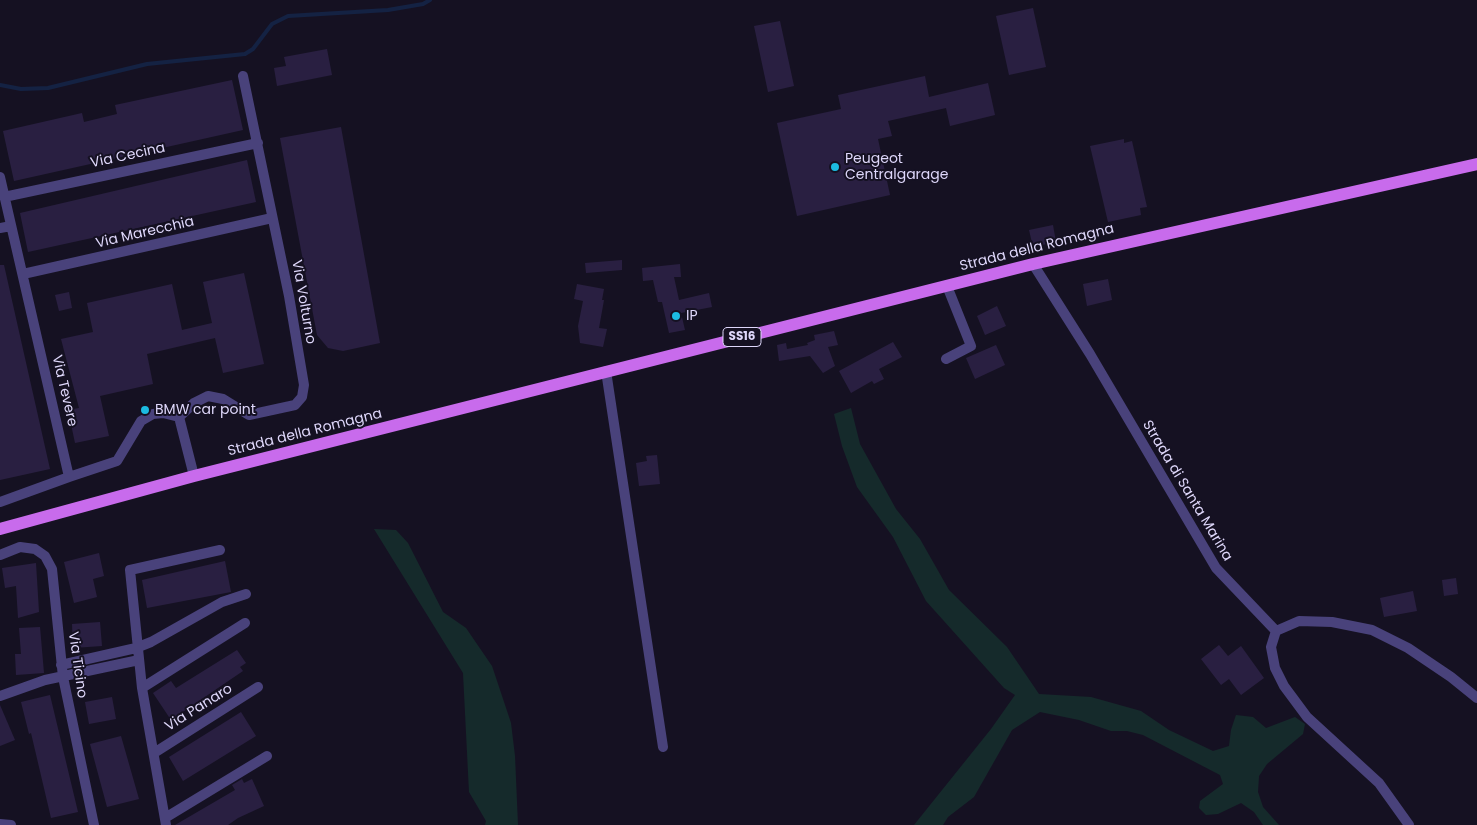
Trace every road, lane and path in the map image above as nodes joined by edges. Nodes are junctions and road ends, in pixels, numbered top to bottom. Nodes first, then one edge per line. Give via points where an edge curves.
1 (243, 76) dead end
2 (258, 143) junction
3 (1477, 164) edge
4 (0, 177) edge
5 (4, 197) junction
6 (272, 218) junction
7 (11, 226) junction
8 (0, 228) edge
9 (1033, 264) junction
10 (23, 274) junction
11 (947, 286) junction
12 (946, 359) dead end
13 (606, 371) junction
14 (179, 417) junction
15 (194, 476) junction
16 (69, 477) junction
17 (0, 502) edge
18 (4, 529) edge
19 (220, 550) dead end
20 (0, 554) edge
21 (246, 594) dead end
22 (245, 623) dead end
23 (1276, 631) junction
24 (136, 648) junction
25 (139, 660) junction
26 (61, 665) junction
27 (62, 677) junction
28 (258, 687) dead end
29 (142, 688) junction
30 (0, 696) edge
31 (1477, 698) edge
32 (663, 747) dead end
33 (154, 753) junction
34 (267, 756) dead end
35 (165, 822) edge
36 (0, 824) edge
37 (11, 825) edge
38 (94, 825) edge
39 (1409, 825) edge

1 - 2 street, Via Volturno
2 - 5 street, Via Cecina
2 - 6 street, Via Volturno
3 - 9 main road, Strada della Romagna / SS16
4 - 5 street, Via Tevere
5 - 7 street, Via Tevere
6 - 10 street, Via Marecchia
6 - 14 street, Via Volturno via 295,331 304,385 302,397 295,405 249,415 223,399 208,396 194,403
7 - 8 street
7 - 10 street, Via Tevere
9 - 11 main road, Strada della Romagna / SS16
9 - 23 street, Strada di Santa Marina via 1216,568
10 - 16 street, Via Tevere
11 - 12 street via 971,346
11 - 13 main road, Strada della Romagna / SS16
13 - 15 main road, Strada della Romagna / SS16
13 - 32 street
14 - 15 street
14 - 16 street via 153,414 140,421 117,461
15 - 18 main road, Strada della Romagna / SS16
16 - 17 street
19 - 24 street, Via Panaro via 130,570
20 - 26 street, Via Ticino via 20,547 35,549 46,556 52,569
21 - 24 street via 222,602
22 - 29 street
23 - 31 street via 1299,621 1332,622 1372,630 1408,648
23 - 39 street via 1271,647 1275,668 1284,686 1307,717 1379,783
24 - 25 street, Via Panaro
24 - 26 street
25 - 27 street
25 - 29 street, Via Panaro
26 - 27 street, Via Ticino
27 - 30 street
27 - 38 street, Via Ticino
28 - 33 street, Via Panaro
29 - 33 street, Via Panaro
33 - 35 street, Via Panaro
34 - 35 street, Via Panaro
36 - 37 street

